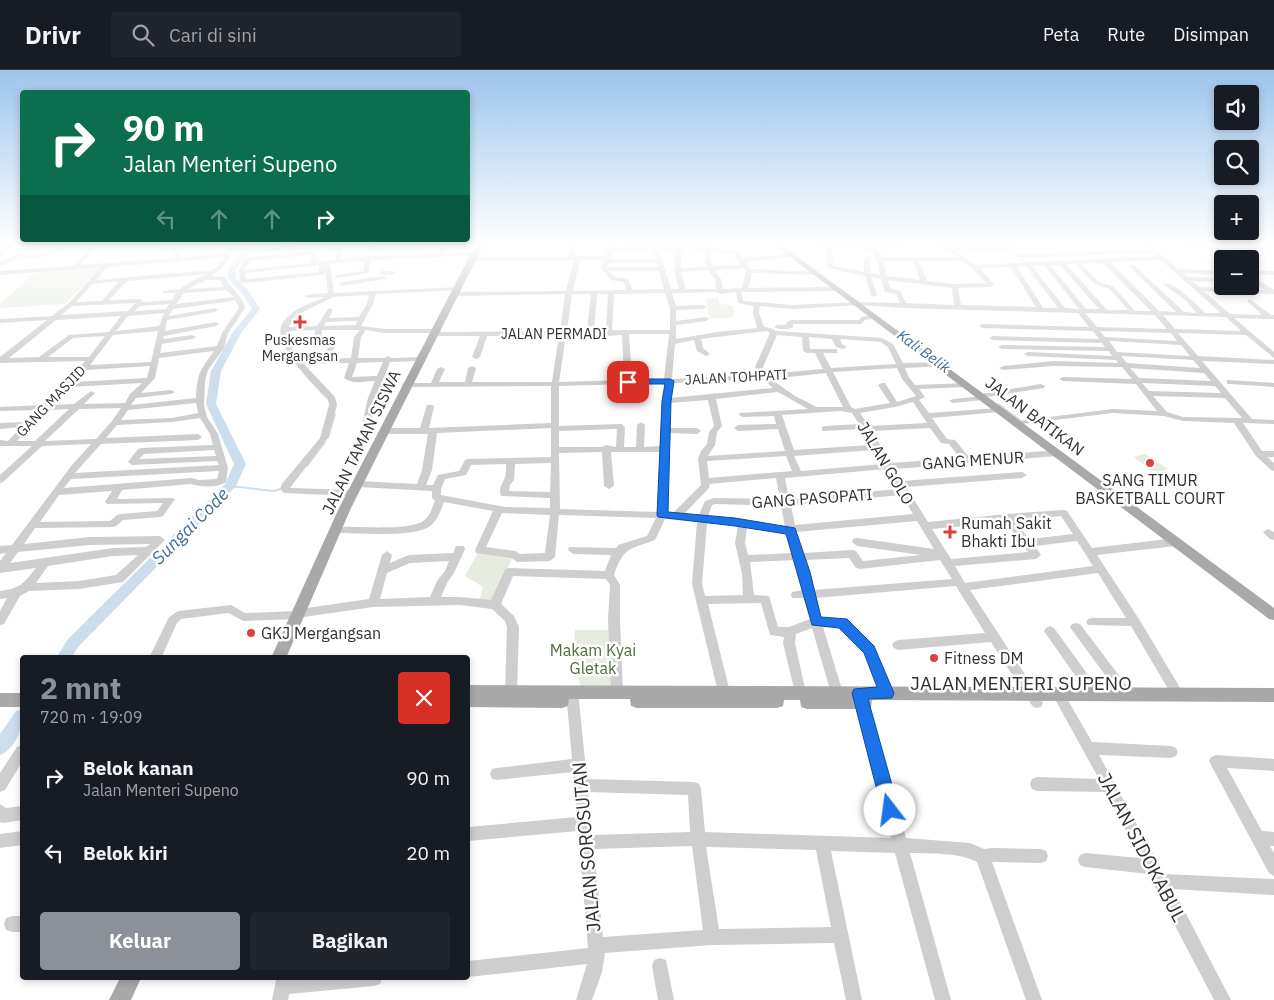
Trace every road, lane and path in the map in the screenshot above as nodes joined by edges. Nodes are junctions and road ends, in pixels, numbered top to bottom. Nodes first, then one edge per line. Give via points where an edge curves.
1 (85, 287) edge
2 (117, 287) edge
3 (186, 287) edge
4 (228, 287) edge
5 (329, 287) edge
6 (390, 287) edge
7 (459, 287) edge
8 (570, 287) edge
9 (628, 287) edge
10 (667, 287) edge
11 (682, 287) edge
12 (719, 287) edge
13 (837, 287) edge
14 (872, 287) edge
15 (886, 287) edge
16 (954, 287) edge
17 (1027, 287) edge
18 (1046, 287) edge
19 (1064, 287) edge
20 (1083, 287) edge
21 (1110, 287) edge
22 (1131, 287) edge
23 (1154, 287) edge
24 (1171, 287) edge
25 (224, 289) dead end
26 (792, 289) joint
27 (837, 289) joint
28 (1199, 289) joint
29 (206, 290) joint
30 (742, 290) junction
31 (182, 291) junction
32 (392, 291) junction
33 (457, 291) junction
34 (683, 291) junction
35 (165, 292) dead end
36 (373, 292) junction
37 (569, 292) junction
38 (594, 292) junction
39 (611, 292) junction
40 (629, 292) junction
41 (668, 292) junction
42 (720, 292) junction
43 (1273, 293) edge
44 (874, 294) dead end
45 (330, 295) junction
46 (308, 296) dead end
47 (232, 299) dead end
48 (211, 300) junction
49 (1250, 301) dead end
50 (104, 302) junction
51 (789, 302) dead end
52 (71, 304) junction
53 (138, 304) junction
54 (757, 304) junction
55 (859, 304) junction
56 (703, 306) dead end
57 (904, 306) junction
58 (958, 307) junction
59 (673, 308) junction
60 (169, 310) junction
61 (330, 310) dead end
62 (1041, 310) junction
63 (1064, 311) junction
64 (1082, 311) junction
65 (1105, 312) junction
66 (1134, 313) junction
67 (127, 314) junction
68 (1158, 314) junction
69 (1182, 314) junction
70 (1203, 315) junction
71 (1228, 315) junction
72 (875, 317) junction
73 (1272, 317) edge
74 (54, 319) junction
75 (362, 319) junction
76 (706, 319) dead end
77 (1032, 319) junction
78 (324, 320) junction
79 (0, 321) edge
80 (999, 321) dead end
81 (673, 323) junction
82 (216, 324) dead end
83 (1092, 326) junction
84 (319, 328) junction
85 (361, 328) junction
86 (284, 329) junction
87 (767, 330) junction
88 (1172, 331) junction
89 (673, 332) junction
90 (437, 333) junction
91 (1248, 333) junction
92 (110, 334) junction
93 (484, 334) junction
94 (562, 334) junction
95 (590, 334) junction
96 (610, 334) junction
97 (625, 334) junction
98 (161, 335) junction
99 (805, 335) junction
100 (192, 337) dead end
101 (835, 337) junction
102 (697, 338) junction
103 (993, 338) junction
104 (1104, 340) junction
105 (673, 342) junction
106 (1183, 343) junction
107 (843, 347) dead end
108 (220, 348) junction
109 (818, 351) junction
110 (834, 351) dead end
111 (706, 354) dead end
112 (1022, 354) dead end
113 (1115, 354) junction
114 (1274, 356) edge
115 (476, 357) dead end
116 (388, 358) junction
117 (1196, 358) junction
118 (92, 359) junction
119 (353, 359) junction
120 (421, 359) junction
121 (0, 360) edge
122 (155, 360) junction
123 (325, 360) junction
124 (39, 361) junction
125 (298, 362) junction
126 (1274, 362) edge
127 (943, 365) junction
128 (900, 366) junction
129 (1125, 366) junction
130 (84, 368) junction
131 (472, 368) dead end
132 (1003, 368) dead end
133 (441, 369) dead end
134 (323, 370) dead end
135 (827, 371) junction
136 (1206, 371) junction
137 (763, 377) junction
138 (380, 378) junction
139 (1063, 379) dead end
140 (149, 380) junction
141 (670, 381) junction
142 (1137, 381) junction
143 (628, 382) junction
144 (1230, 382) dead end
145 (434, 384) junction
146 (468, 384) junction
147 (555, 384) junction
148 (1218, 384) junction
149 (68, 385) junction
150 (406, 385) junction
151 (882, 385) dead end
152 (966, 385) junction
153 (1274, 385) edge
154 (913, 387) junction
155 (1039, 389) dead end
156 (780, 390) junction
157 (171, 392) dead end
158 (90, 393) dead end
159 (1147, 393) junction
160 (133, 396) junction
161 (1228, 396) junction
162 (712, 398) junction
163 (200, 400) junction
164 (915, 400) junction
165 (666, 401) junction
166 (953, 401) dead end
167 (991, 401) junction
168 (894, 405) junction
169 (75, 406) junction
170 (47, 407) junction
171 (127, 407) junction
172 (430, 407) dead end
173 (0, 408) edge
174 (20, 408) junction
175 (826, 410) junction
176 (851, 410) junction
177 (777, 414) junction
178 (1164, 414) junction
179 (203, 415) junction
180 (743, 415) dead end
181 (927, 416) junction
182 (1237, 421) junction
183 (1249, 421) junction
184 (115, 422) junction
185 (1274, 422) edge
186 (1020, 423) junction
187 (29, 424) junction
188 (641, 425) dead end
189 (932, 425) junction
190 (0, 426) edge
191 (782, 426) junction
192 (554, 427) junction
193 (738, 428) dead end
194 (866, 428) junction
195 (365, 429) dead end
196 (825, 429) dead end
197 (666, 430) junction
198 (383, 431) junction
199 (424, 431) junction
200 (433, 431) junction
201 (697, 431) dead end
202 (198, 437) dead end
203 (96, 442) junction
204 (0, 443) edge
205 (10, 443) junction
206 (39, 443) junction
207 (877, 447) junction
208 (215, 448) junction
209 (606, 448) junction
210 (620, 448) junction
211 (640, 448) junction
212 (666, 449) junction
213 (1058, 453) junction
214 (791, 454) junction
215 (1259, 454) junction
216 (1274, 454) edge
217 (555, 455) junction
218 (221, 458) junction
219 (206, 459) junction
220 (702, 459) junction
221 (511, 460) junction
222 (966, 460) junction
223 (889, 466) junction
224 (224, 468) junction
225 (1274, 468) edge
226 (200, 470) junction
227 (798, 474) junction
228 (780, 475) junction
229 (1022, 475) dead end
230 (69, 476) junction
231 (0, 480) edge
232 (194, 481) junction
233 (705, 481) junction
234 (119, 486) junction
235 (609, 486) dead end
236 (421, 487) junction
237 (355, 488) junction
238 (902, 488) junction
239 (1112, 490) junction
240 (58, 492) junction
241 (439, 493) junction
242 (554, 495) junction
243 (784, 503) junction
244 (499, 509) junction
245 (555, 510) junction
246 (662, 515) junction
247 (676, 516) junction
248 (919, 517) junction
249 (1007, 517) junction
250 (702, 519) junction
251 (742, 523) junction
252 (32, 525) junction
253 (926, 526) junction
254 (336, 530) junction
255 (791, 530) junction
256 (1274, 530) edge
257 (1079, 537) junction
258 (1274, 537) edge
259 (857, 542) dead end
260 (1176, 542) junction
261 (1028, 543) junction
262 (15, 549) junction
263 (0, 550) edge
264 (573, 550) dead end
265 (150, 551) junction
266 (618, 552) junction
267 (1089, 552) junction
268 (387, 554) dead end
269 (798, 557) junction
270 (517, 558) junction
271 (944, 558) junction
272 (744, 559) junction
273 (45, 563) junction
274 (1212, 564) junction
275 (0, 568) edge
276 (1100, 569) junction
277 (384, 570) junction
278 (509, 572) junction
279 (609, 575) junction
280 (961, 584) junction
281 (27, 588) junction
282 (16, 593) junction
283 (810, 594) junction
284 (0, 595) edge
285 (796, 595) dead end
286 (749, 598) junction
287 (700, 600) junction
288 (434, 601) junction
289 (373, 604) junction
290 (495, 605) junction
291 (1272, 609) edge
292 (300, 614) junction
293 (0, 621) edge
294 (816, 622) junction
295 (1092, 622) dead end
296 (1135, 622) junction
297 (1076, 627) dead end
298 (1050, 631) dead end
299 (791, 632) junction
300 (994, 637) junction
301 (898, 645) dead end
302 (156, 655) edge
303 (280, 655) edge
304 (470, 692) edge
305 (511, 692) junction
306 (617, 692) junction
307 (724, 692) junction
308 (800, 693) junction
309 (837, 693) junction
310 (887, 693) junction
311 (1095, 694) junction
312 (1126, 694) junction
313 (1178, 695) junction
314 (1274, 695) edge
315 (572, 696) junction
316 (860, 698) junction
317 (1034, 698) junction
318 (1061, 699) junction
319 (470, 700) edge
320 (1274, 704) edge
321 (1089, 748) junction
322 (1172, 752) dead end
323 (20, 755) edge
324 (579, 765) junction
325 (1274, 765) edge
326 (497, 774) dead end
327 (1037, 784) dead end
328 (0, 785) edge
329 (580, 785) junction
330 (1110, 786) junction
331 (20, 813) edge
332 (1, 815) edge
333 (584, 823) junction
334 (470, 834) edge
335 (20, 838) edge
336 (1258, 838) junction
337 (1274, 838) edge
338 (698, 839) junction
339 (0, 841) edge
340 (586, 842) junction
341 (822, 844) junction
342 (900, 846) junction
343 (1041, 856) dead end
344 (983, 857) junction
345 (1085, 860) dead end
346 (1152, 867) junction
347 (1274, 868) edge
348 (1160, 881) junction
349 (1274, 886) edge
350 (840, 935) junction
351 (712, 937) junction
352 (596, 951) junction
353 (660, 966) dead end
354 (470, 969) edge
355 (130, 980) edge
356 (353, 980) edge
357 (120, 1000) edge
358 (280, 1000) edge
359 (584, 1000) edge
360 (666, 1000) edge
361 (854, 1000) edge
362 (943, 1000) edge
363 (1034, 1000) edge
364 (1223, 1000) edge

1 - 52 street
2 - 50 street
3 - 31 street
4 - 108 street via 242,303 242,308 225,333
5 - 45 street
6 - 32 street
7 - 33 main road, JALAN TAMAN SISWA
8 - 37 street
9 - 40 street
10 - 41 street
11 - 34 street
12 - 42 street
13 - 55 main road, JALAN BATIKAN
14 - 44 street
15 - 57 street via 887,291 898,292
16 - 58 street
17 - 62 street
18 - 63 street
19 - 64 street
20 - 65 street
21 - 66 street
22 - 68 street
23 - 69 street
24 - 70 street
25 - 29 street
26 - 27 street
26 - 30 street
27 - 55 main road, JALAN BATIKAN
28 - 43 street
28 - 71 street
29 - 31 street
30 - 42 street
30 - 54 street via 740,303
31 - 35 street
31 - 60 street
32 - 33 street
32 - 36 street
33 - 37 street
33 - 90 main road, JALAN TAMAN SISWA
34 - 41 street
34 - 42 street
36 - 45 street
36 - 75 street
37 - 38 street
37 - 94 street
38 - 39 street
38 - 95 street
39 - 40 street
39 - 96 street via 608,312
40 - 41 street
41 - 59 street
45 - 46 street
45 - 86 street via 292,315
47 - 48 street
48 - 60 street
48 - 60 street via 211,310
49 - 73 street
50 - 52 street
50 - 53 street via 140,301
51 - 55 street
52 - 74 street
53 - 60 street
53 - 67 street, GANG MASJID
54 - 55 street via 809,307
54 - 87 street via 756,313
55 - 57 street
55 - 72 main road, JALAN BATIKAN
55 - 127 main road, JALAN BATIKAN
56 - 59 street
57 - 58 street
58 - 77 street
59 - 81 street
60 - 67 street
60 - 98 street
61 - 78 street
62 - 63 street
62 - 77 street
63 - 64 street
64 - 65 street
64 - 83 street
65 - 66 street
66 - 68 street
67 - 74 street
67 - 92 street, GANG MASJID
68 - 69 street
68 - 88 street
69 - 70 street
70 - 71 street
71 - 73 street
71 - 91 street
72 - 87 street via 863,318 862,322 789,322 790,327
72 - 127 main road, JALAN BATIKAN
74 - 79 street
74 - 121 street
75 - 78 street
75 - 85 street
76 - 81 street
77 - 80 street
77 - 83 street
77 - 103 street via 982,326
78 - 84 street
81 - 89 street
82 - 98 street
83 - 88 street
83 - 104 street
84 - 85 street, JALAN PERMADI
84 - 86 street, JALAN PERMADI
84 - 123 street via 317,342 334,345
85 - 90 street, JALAN PERMADI
85 - 119 street
86 - 125 street via 287,343
87 - 99 street
87 - 102 street
87 - 137 street via 759,367
88 - 91 street
88 - 106 street
89 - 97 street, JALAN PERMADI
89 - 105 street
90 - 93 street, JALAN PERMADI
90 - 120 main road, JALAN TAMAN SISWA
91 - 114 street
92 - 98 street
92 - 118 street, GANG MASJID
92 - 124 street via 71,336
93 - 94 street, JALAN PERMADI
93 - 115 street
94 - 95 street, JALAN PERMADI
94 - 147 street
95 - 96 street, JALAN PERMADI
96 - 97 street, JALAN PERMADI
97 - 143 street
98 - 100 street
98 - 122 street
99 - 101 street
99 - 109 street via 808,351
101 - 107 street
101 - 128 street via 887,341
102 - 105 street
102 - 111 street via 700,349
103 - 104 street
103 - 113 street via 1004,349
104 - 106 street
104 - 113 street
105 - 141 street
106 - 117 street
108 - 122 street
108 - 163 street via 203,374
109 - 110 street
109 - 135 street
112 - 113 street
113 - 117 street
113 - 129 street
116 - 119 street
116 - 120 street
116 - 138 street
117 - 126 street
117 - 136 street
118 - 124 street
118 - 130 street, GANG MASJID
119 - 123 street
119 - 138 street via 350,380
120 - 150 main road, JALAN TAMAN SISWA
121 - 124 street
122 - 130 street
122 - 140 street
123 - 125 street
123 - 134 street
125 - 237 street via 332,399 333,405 324,438 285,489
127 - 128 street, JALAN TOHPATI
127 - 152 main road, JALAN BATIKAN
127 - 167 main road, JALAN BATIKAN
128 - 135 street, JALAN TOHPATI
128 - 154 street
129 - 132 street via 1027,364
129 - 136 street
129 - 142 street
130 - 149 street, GANG MASJID
131 - 146 street
133 - 145 street
135 - 137 street, JALAN TOHPATI
135 - 176 street
136 - 148 street
137 - 141 street, JALAN TOHPATI
137 - 156 street, JALAN GOLO
138 - 195 street
139 - 142 street
140 - 149 street
140 - 160 street
141 - 143 street, JALAN TOHPATI
141 - 165 street
142 - 148 street
142 - 159 street
143 - 147 street, JALAN TOHPATI
144 - 153 street
145 - 146 street, JALAN TOHPATI
145 - 150 street, JALAN TOHPATI
146 - 147 street, JALAN TOHPATI
147 - 192 street
148 - 161 street
149 - 170 street, GANG MASJID
150 - 198 main road, JALAN TAMAN SISWA
151 - 168 street
152 - 154 street
152 - 167 main road, JALAN BATIKAN
154 - 164 street via 922,398
155 - 167 street
156 - 162 street
156 - 175 street, JALAN GOLO via 800,403
157 - 160 street
158 - 169 street
159 - 161 street
159 - 178 street
160 - 171 street
161 - 183 street
162 - 165 street
162 - 220 street via 718,426
163 - 171 street
163 - 179 street
164 - 168 street
164 - 181 street
165 - 197 street
166 - 167 street
167 - 181 street
167 - 186 main road, JALAN BATIKAN
168 - 176 street
169 - 170 street
169 - 171 street
169 - 206 street
170 - 174 street
170 - 187 street, GANG MASJID
171 - 184 street
172 - 199 street
173 - 174 street
174 - 190 street
175 - 176 street, JALAN GOLO
175 - 177 street
176 - 194 street, JALAN GOLO
177 - 180 street
177 - 191 street
178 - 182 street via 1183,419
178 - 186 street via 1105,412
179 - 184 street via 172,420
179 - 208 street via 214,434
181 - 189 street
182 - 183 street
182 - 215 street
183 - 185 street
184 - 203 street
186 - 213 main road, JALAN BATIKAN
186 - 239 main road, JALAN BATIKAN
187 - 190 street
187 - 205 street, GANG MASJID
188 - 211 street
189 - 194 street
189 - 222 street via 944,441 952,442
191 - 193 street
191 - 214 street
192 - 200 street
192 - 210 street via 620,427
192 - 217 street
194 - 196 street
194 - 207 street, JALAN GOLO
197 - 201 street
197 - 212 street
198 - 199 street
198 - 237 main road, JALAN TAMAN SISWA
199 - 200 street
200 - 236 street
202 - 203 street
203 - 206 street
203 - 230 street
204 - 205 street
205 - 206 street
206 - 231 street
207 - 214 street
207 - 223 street, JALAN GOLO
208 - 218 street
208 - 219 street
208 - 219 street via 141,451 132,462
209 - 210 street
209 - 217 street
209 - 235 street
210 - 211 street
211 - 212 street
212 - 246 street
213 - 222 street, GANG MENUR
213 - 239 main road, JALAN BATIKAN
214 - 220 street
214 - 227 street
215 - 216 street
215 - 225 street
217 - 221 street
217 - 242 street
218 - 219 street
218 - 224 street
219 - 226 street
220 - 233 street
221 - 241 street via 468,462 464,473 441,477
221 - 242 street via 504,494
222 - 223 street, GANG MENUR
223 - 227 street, GANG MENUR
223 - 238 street, JALAN GOLO
224 - 226 street
224 - 232 street via 220,482 198,484
226 - 230 street
226 - 232 street
227 - 228 street, GANG MENUR
228 - 233 street, GANG MENUR
228 - 243 street
229 - 238 street, GANG PASOPATI
230 - 240 street
232 - 234 street
233 - 247 street via 704,488
234 - 240 street
234 - 252 street via 110,502 170,500 160,514 120,517 114,524
236 - 237 street
236 - 241 street
237 - 254 main road, JALAN TAMAN SISWA
238 - 243 street, GANG PASOPATI
238 - 248 street, JALAN GOLO
239 - 260 main road, JALAN BATIKAN
239 - 274 main road, JALAN BATIKAN
240 - 252 street
241 - 244 street
241 - 254 street via 428,523 423,526
242 - 245 street
243 - 250 street, GANG PASOPATI via 710,502
243 - 255 street
244 - 245 street
244 - 270 street via 480,548
245 - 246 street
245 - 270 street via 550,557
246 - 247 street
246 - 266 street via 651,538
247 - 250 street
248 - 253 street, JALAN GOLO
248 - 255 street
249 - 253 street
249 - 257 street via 1060,512 1066,515
249 - 261 street
250 - 251 street
250 - 287 street via 697,584
251 - 255 street
251 - 272 street via 739,540
252 - 262 street
253 - 271 street, JALAN GOLO
254 - 292 main road, JALAN TAMAN SISWA
255 - 269 street
256 - 258 street via 1268,532
257 - 261 street
257 - 267 street
259 - 271 street
260 - 267 street
260 - 274 main road, JALAN BATIKAN
261 - 271 street via 1036,554
262 - 263 street
262 - 265 street via 90,540 160,540
262 - 275 street
264 - 266 street
265 - 273 street via 113,552
265 - 281 street via 119,578 79,585
266 - 279 street
267 - 276 street
268 - 277 street
269 - 271 street via 854,554 860,564
269 - 272 street
269 - 283 street
270 - 278 street
271 - 280 street, JALAN GOLO
272 - 286 street
273 - 275 street
273 - 281 street
274 - 291 main road, JALAN BATIKAN
276 - 280 street
276 - 296 street
277 - 288 street via 409,559 457,553
277 - 289 street
278 - 279 street
278 - 290 street
279 - 306 street via 616,585
280 - 283 street
280 - 300 street, JALAN GOLO
281 - 282 street
282 - 284 street
282 - 293 street
283 - 285 street
283 - 294 street
286 - 287 street
286 - 299 street via 765,599 774,632
287 - 307 street
288 - 289 street
288 - 290 street
289 - 292 street
290 - 305 street via 510,619 513,627
292 - 302 street via 243,617 231,609 178,615
292 - 303 main road, JALAN TAMAN SISWA
294 - 299 street
294 - 309 street
294 - 310 street via 840,622 853,632 873,655
295 - 296 street
296 - 313 street
297 - 312 street
298 - 311 street
299 - 308 street via 789,643
300 - 301 street
300 - 317 street, JALAN GOLO
304 - 305 main road, JALAN MENTERI SUPENO
305 - 315 main road, JALAN MENTERI SUPENO
306 - 307 main road, JALAN MENTERI SUPENO
306 - 315 main road, JALAN MENTERI SUPENO
307 - 308 main road, JALAN MENTERI SUPENO
308 - 309 main road, JALAN MENTERI SUPENO
309 - 316 main road, JALAN MENTERI SUPENO
310 - 316 main road, JALAN MENTERI SUPENO
310 - 317 main road, JALAN MENTERI SUPENO
311 - 312 main road, JALAN MENTERI SUPENO
311 - 318 main road, JALAN MENTERI SUPENO
312 - 313 main road, JALAN MENTERI SUPENO
313 - 314 main road, JALAN MENTERI SUPENO
315 - 316 main road, JALAN MENTERI SUPENO
315 - 319 main road, JALAN MENTERI SUPENO
315 - 324 street, JALAN SOROSUTAN
316 - 317 main road, JALAN MENTERI SUPENO
316 - 342 street
317 - 318 main road, JALAN MENTERI SUPENO
318 - 320 main road, JALAN MENTERI SUPENO
318 - 321 street, JALAN SIDOKABUL
321 - 322 street
321 - 330 street, JALAN SIDOKABUL
323 - 328 street
324 - 326 street
324 - 329 street, JALAN SOROSUTAN
325 - 336 street via 1216,760
327 - 330 street
329 - 333 street, JALAN SOROSUTAN
329 - 338 street via 694,789
330 - 346 street, JALAN SIDOKABUL
331 - 332 street
333 - 334 street
333 - 340 street, JALAN SOROSUTAN
335 - 339 street
336 - 337 street
336 - 347 street
338 - 340 street
338 - 341 street
338 - 351 street
340 - 352 street, JALAN SOROSUTAN
341 - 342 street
341 - 350 street
342 - 344 street via 970,850
342 - 362 street
343 - 344 street
344 - 363 street
345 - 346 street
346 - 348 street, JALAN SIDOKABUL
348 - 349 street
348 - 364 street, JALAN SIDOKABUL
350 - 351 street
350 - 361 street
351 - 352 street
352 - 354 street
352 - 359 street, JALAN SOROSUTAN via 594,972
353 - 360 street
355 - 357 main road
356 - 358 street via 282,986

